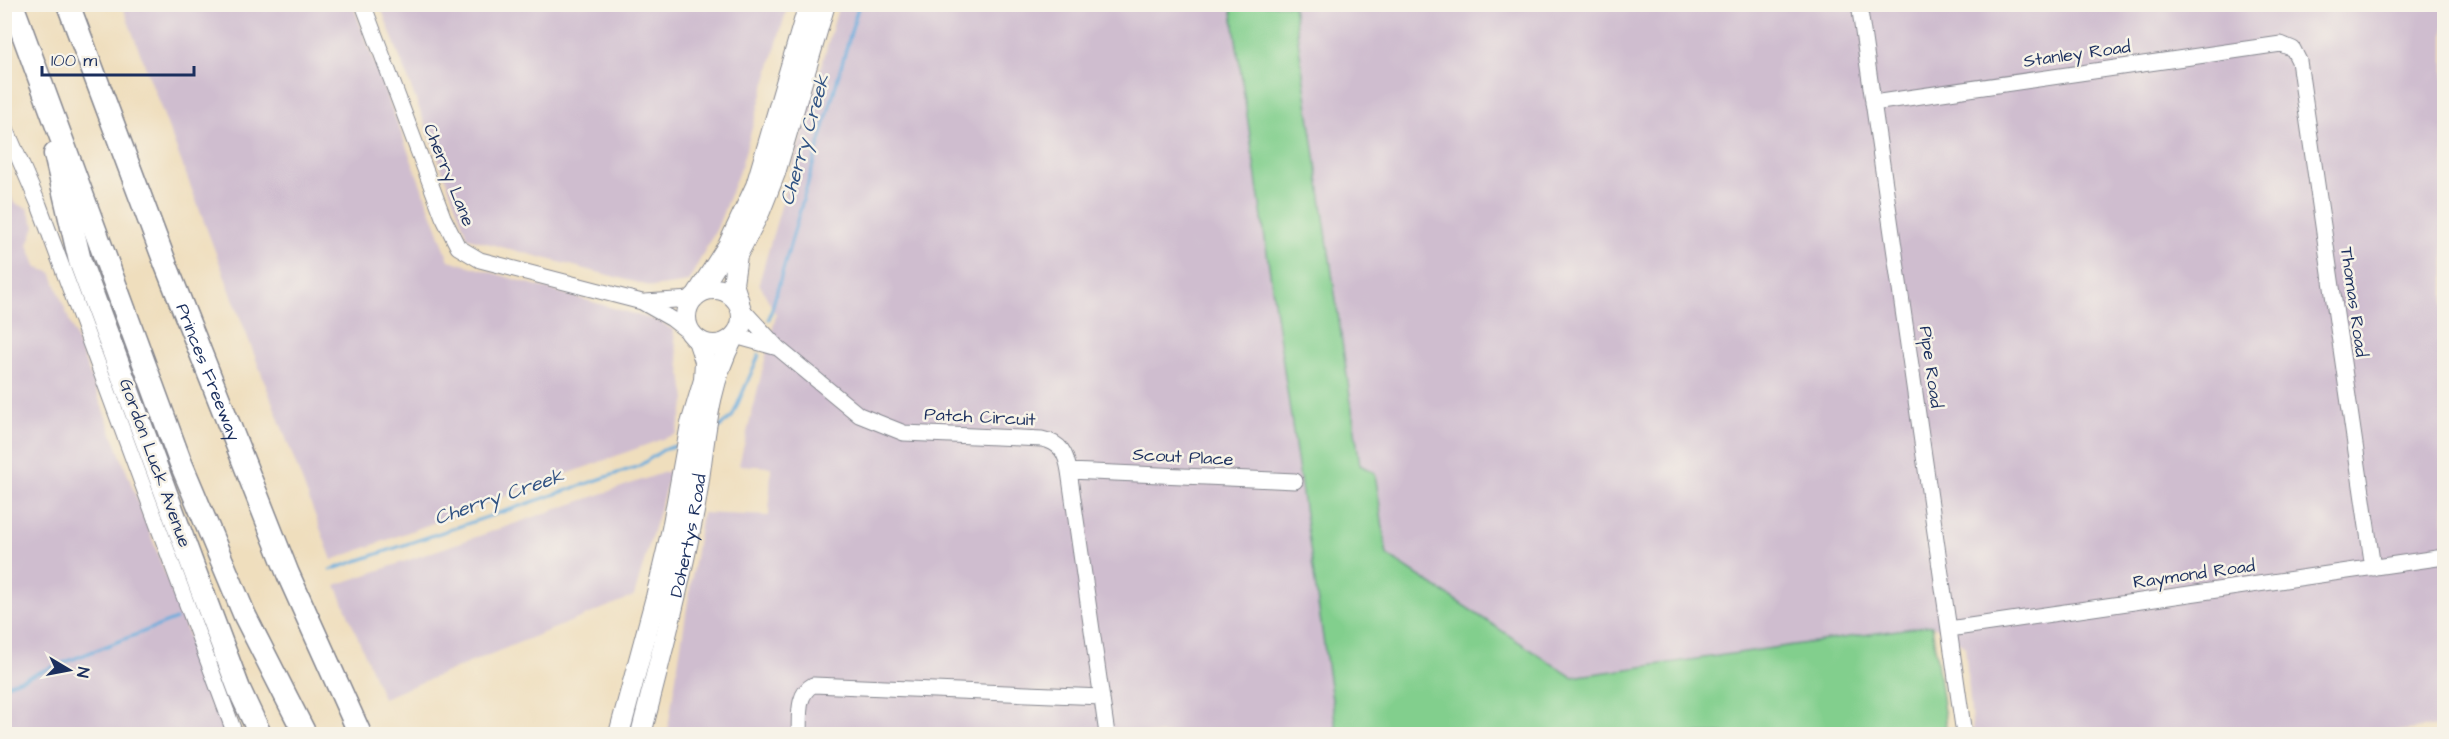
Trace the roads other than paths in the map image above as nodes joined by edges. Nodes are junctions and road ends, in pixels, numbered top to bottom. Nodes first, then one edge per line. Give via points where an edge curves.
1 (12, 4) edge
2 (68, 4) edge
3 (363, 4) edge
4 (808, 4) edge
5 (825, 4) edge
6 (1859, 4) edge
7 (2287, 46) joint
8 (31, 57) junction
9 (1873, 103) junction
10 (4, 124) edge
11 (694, 296) junction
12 (642, 302) junction
13 (740, 305) junction
14 (694, 337) junction
15 (734, 337) junction
16 (778, 348) junction
17 (180, 460) junction
18 (1069, 471) junction
19 (1295, 481) dead end
20 (2445, 557) edge
21 (2373, 568) junction
22 (288, 574) junction
23 (1949, 629) junction
24 (1102, 697) junction
25 (235, 735) edge
26 (260, 735) edge
27 (290, 735) edge
28 (305, 735) edge
29 (360, 735) edge
30 (375, 735) edge
31 (619, 735) edge
32 (641, 735) edge
33 (799, 735) edge
34 (1107, 735) edge
35 (1964, 735) edge

1 - 8 highway
2 - 22 highway, Princes Freeway
3 - 12 street, Cherry Lane via 443,217 458,247 480,260
4 - 11 main road via 756,186 729,246
5 - 13 main road via 776,173 737,255 734,284
6 - 9 street, Pipe Road
7 - 9 street, Stanley Road
7 - 21 street, Thomas Road via 2299,61
8 - 17 highway
8 - 26 highway via 80,261 239,689
9 - 23 street, Pipe Road
10 - 25 street, Gordon Luck Avenue via 39,205
11 - 12 street, Cherry Lane
11 - 13 main road via 715,288 732,295
11 - 14 main road via 685,317
12 - 14 street, Cherry Lane via 672,318
13 - 15 main road via 741,326
13 - 16 street, Patch Circuit
14 - 15 main road via 704,344 720,345
14 - 31 main road, Dohertys Road via 705,362 704,380 691,424 656,597
15 - 16 street, Patch Circuit
15 - 32 main road, Dohertys Road via 711,399 681,575
16 - 18 street, Patch Circuit via 859,415 904,433 1051,441 1064,451
17 - 27 highway via 250,646
17 - 28 highway via 246,616
18 - 19 street, Scout Place
18 - 24 street, Patch Circuit
20 - 21 street, Raymond Road
21 - 23 street, Raymond Road
22 - 29 highway, Princes Freeway
22 - 30 highway
23 - 35 street, Pipe Road
24 - 33 street via 813,685 802,696
24 - 34 street, Patch Circuit

